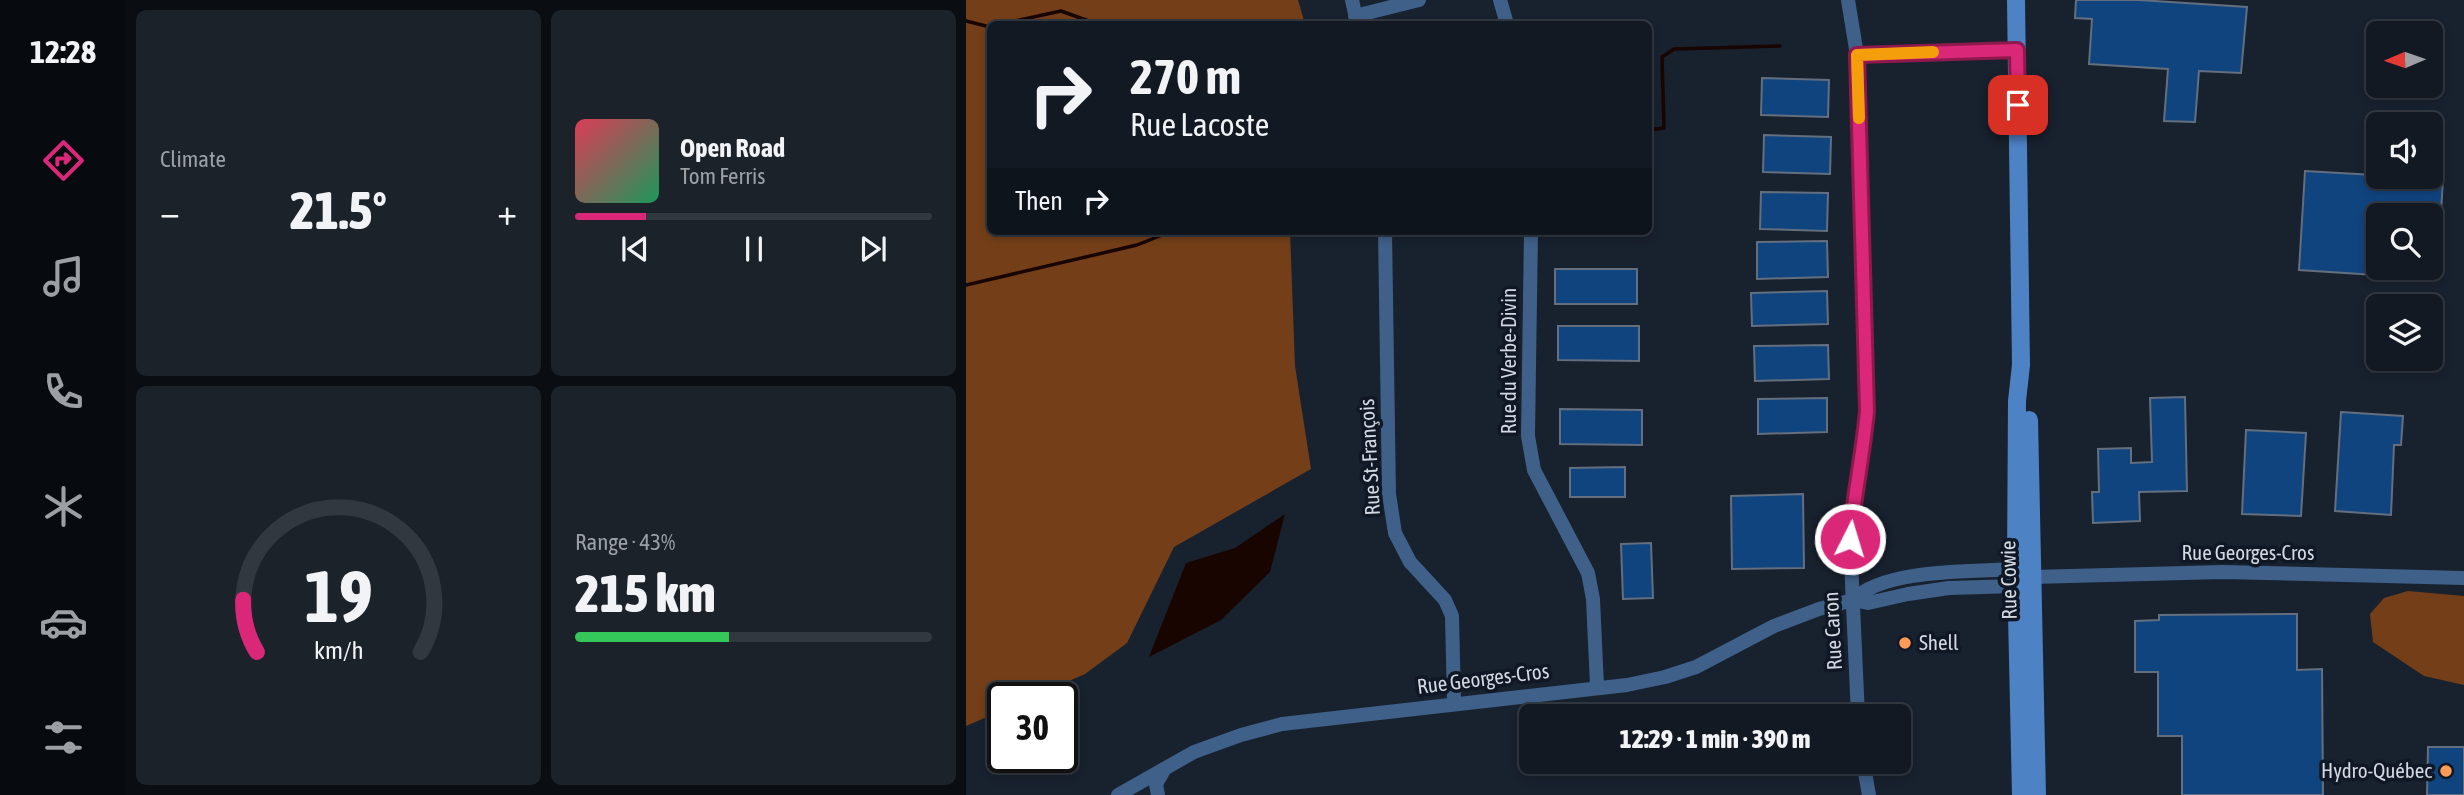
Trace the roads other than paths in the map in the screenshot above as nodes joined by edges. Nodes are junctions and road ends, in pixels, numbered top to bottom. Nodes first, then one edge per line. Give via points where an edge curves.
1 (1352, 0) edge
2 (1419, 0) edge
3 (1500, 0) edge
4 (1848, 0) edge
5 (2016, 0) edge
6 (1356, 20) edge
7 (1506, 21) edge
8 (2017, 50) junction
9 (1857, 55) junction
10 (1385, 235) edge
11 (1531, 235) edge
12 (1932, 574) junction
13 (2022, 577) junction
14 (2464, 578) edge
15 (1934, 590) junction
16 (1853, 600) junction
17 (1597, 687) junction
18 (1454, 704) junction
19 (1857, 704) edge
20 (1164, 769) junction
21 (1865, 774) edge
22 (1118, 795) edge
23 (1158, 795) edge
24 (1868, 795) edge
25 (2021, 795) edge
26 (2038, 795) edge

1 - 6 street
2 - 6 street
3 - 7 street
4 - 9 street, Rue Caron
5 - 8 main road, Rue Cowie
8 - 9 street
8 - 13 main road, Rue Cowie via 2021,365 2028,400
9 - 16 street, Rue Caron via 1867,411 1850,539
10 - 18 street, Rue St-François via 1389,494 1395,533 1410,562 1445,600 1452,616
11 - 17 street, Rue du Verbe-Divin via 1528,436 1534,470 1588,573
12 - 13 street, Rue Georges-Cros
12 - 15 street
12 - 16 street, Rue Georges-Cros via 1863,590
13 - 14 street, Rue Georges-Cros via 2223,572
13 - 15 street, Rue Georges-Cros
13 - 25 main road, Rue Cowie
13 - 26 main road, Rue Cowie
15 - 16 street, Rue Georges-Cros via 1868,603
16 - 17 street, Rue Georges-Cros via 1773,626 1696,667 1627,685
16 - 19 street, Rue Caron
17 - 18 street, Rue Georges-Cros
18 - 20 street, Rue Georges-Cros via 1282,724 1194,752
20 - 22 street, Rue Georges-Cros
20 - 23 street via 1156,785
21 - 24 street

